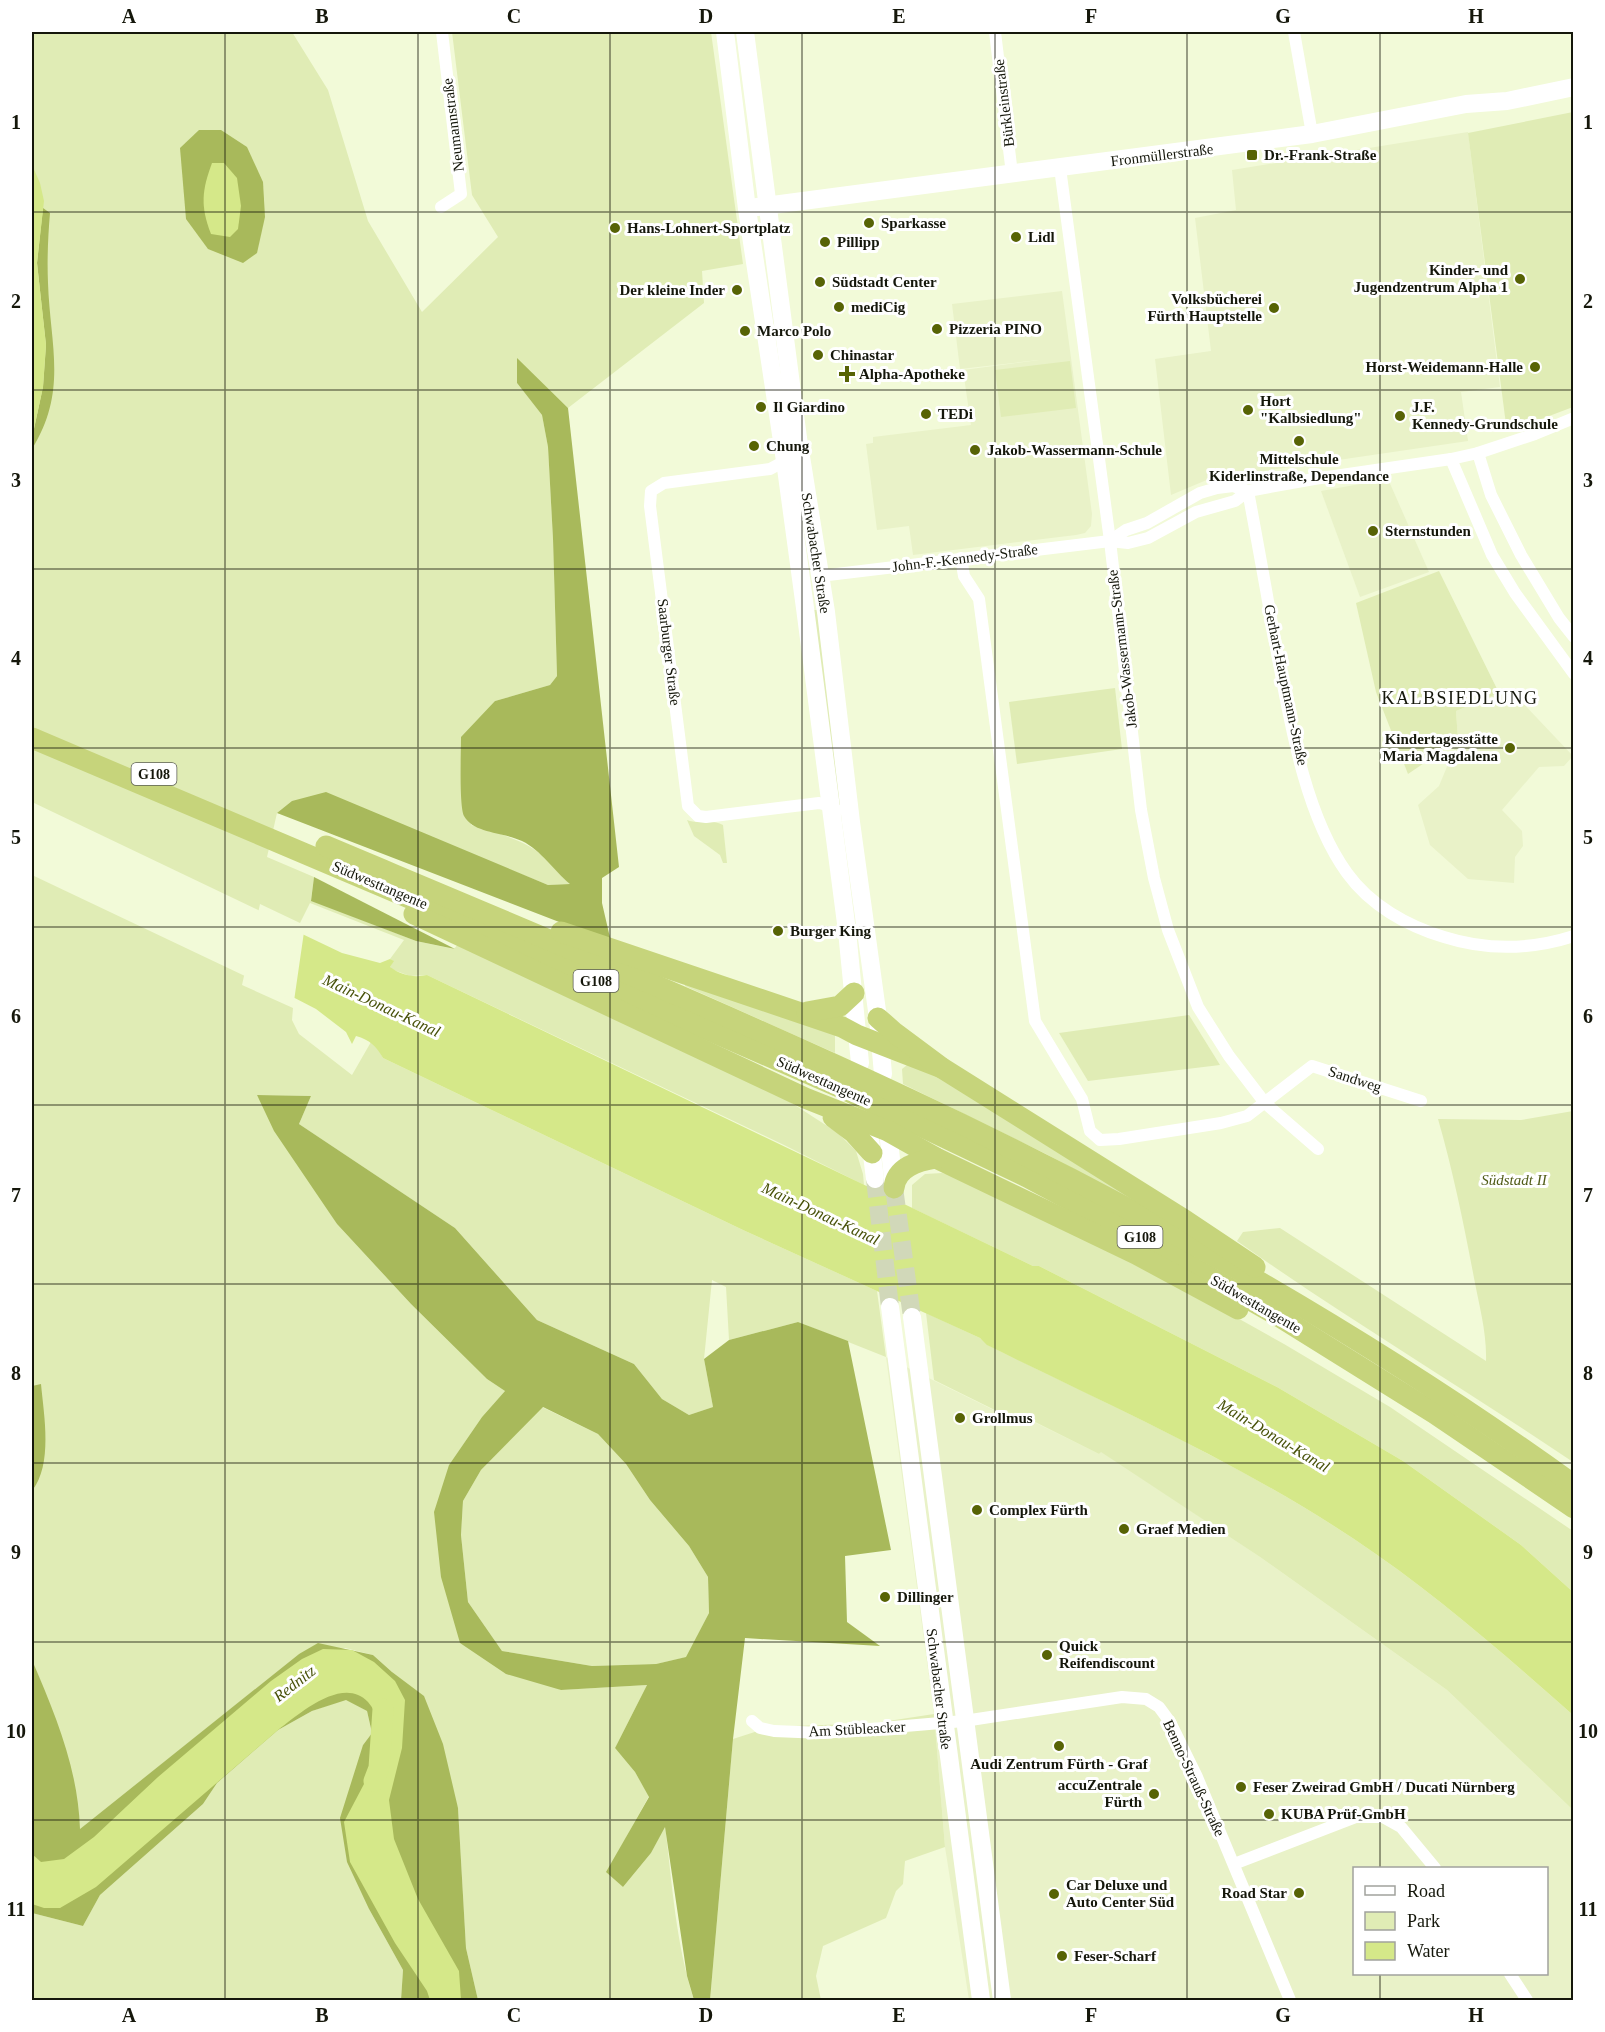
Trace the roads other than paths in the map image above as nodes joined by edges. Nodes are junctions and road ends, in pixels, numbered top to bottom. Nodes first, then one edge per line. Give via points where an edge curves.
1 (442, 32) edge
2 (725, 32) edge
3 (745, 32) edge
4 (995, 32) edge
5 (1294, 32) edge
6 (1574, 87) edge
7 (1312, 134) junction
8 (1060, 168) junction
9 (1012, 174) junction
10 (767, 206) junction
11 (441, 207) dead end
12 (747, 208) junction
13 (1574, 418) edge
14 (798, 438) junction
15 (1478, 453) junction
16 (1451, 459) junction
17 (785, 460) junction
18 (1248, 491) junction
19 (1110, 541) junction
20 (961, 558) junction
21 (820, 576) junction
22 (1574, 637) edge
23 (1574, 674) edge
24 (32, 723) edge
25 (32, 738) edge
26 (831, 806) junction
27 (851, 822) junction
28 (275, 832) junction
29 (356, 875) junction
30 (421, 886) junction
31 (1574, 936) edge
32 (854, 993) junction
33 (802, 1013) junction
34 (878, 1018) junction
35 (858, 1035) junction
36 (880, 1045) junction
37 (860, 1063) dead end
38 (942, 1068) junction
39 (883, 1074) dead end
40 (805, 1098) junction
41 (1421, 1101) dead end
42 (1265, 1103) junction
43 (877, 1120) junction
44 (1318, 1149) dead end
45 (872, 1153) junction
46 (936, 1158) junction
47 (884, 1184) junction
48 (1295, 1304) junction
49 (890, 1307) tunnel mouth
50 (912, 1317) tunnel mouth
51 (1358, 1365) junction
52 (1574, 1485) edge
53 (1574, 1508) edge
54 (752, 1721) dead end
55 (964, 1721) junction
56 (943, 1723) junction
57 (1234, 1864) junction
58 (1433, 1867) edge
59 (1511, 1975) edge
60 (981, 2001) edge
61 (1002, 2001) edge
62 (1290, 2001) edge
63 (1527, 2001) edge

1 - 11 street, Neumannstraße via 461,194
2 - 12 main road, Schwabacher Straße
3 - 10 main road, Schwabacher Straße
4 - 9 street, Bürkleinstraße
5 - 7 street
6 - 7 main road, Fronmüllerstraße
7 - 8 main road, Fronmüllerstraße
8 - 9 main road, Fronmüllerstraße
8 - 19 street, Jakob-Wassermann-Straße
9 - 10 main road, Fronmüllerstraße
10 - 12 main road, Fronmüllerstraße
10 - 14 main road, Schwabacher Straße
12 - 17 main road, Schwabacher Straße
13 - 15 street, John-F.-Kennedy-Straße
14 - 17 street
14 - 21 main road, Schwabacher Straße
15 - 16 street, John-F.-Kennedy-Straße
15 - 22 street via 1491,495 1521,555
16 - 18 street, John-F.-Kennedy-Straße
16 - 23 street via 1492,555
17 - 26 main road, Schwabacher Straße
17 - 26 street, Saarburger Straße via 770,469 664,483 651,491 688,806 705,817 819,803
18 - 19 street, John-F.-Kennedy-Straße via 1233,486 1200,494
18 - 31 street, Gerhart-Hauptmann-Straße via 1294,733 1321,830 1347,874 1383,908 1432,933 1466,944 1515,948
19 - 20 street, John-F.-Kennedy-Straße
19 - 42 street, Jakob-Wassermann-Straße via 1141,810 1154,878 1198,1007
20 - 21 street, John-F.-Kennedy-Straße
20 - 42 street via 964,576 979,599 1035,1021 1082,1099 1090,1131 1100,1140 1119,1139 1221,1123 1247,1116
21 - 27 main road, Schwabacher Straße
24 - 28 highway, Südwesttangente / G108
25 - 28 highway, Südwesttangente / G108
26 - 27 street
26 - 32 main road, Schwabacher Straße
27 - 34 main road, Schwabacher Straße
28 - 29 highway, Südwesttangente / G108
28 - 30 highway, Südwesttangente / G108
29 - 40 highway via 382,898
29 - 51 highway, Südwesttangente / G108 via 837,1086 1027,1177 1143,1239
30 - 33 highway via 481,901
30 - 48 highway, Südwesttangente / G108 via 911,1100 1156,1224
32 - 33 highway via 840,1006
32 - 35 main road, Schwabacher Straße
33 - 35 highway
34 - 36 main road, Schwabacher Straße
34 - 38 highway
35 - 36 highway
35 - 37 main road, Schwabacher Straße
36 - 38 highway
36 - 39 main road, Schwabacher Straße
38 - 48 highway via 1251,1263
40 - 43 highway
40 - 45 highway via 853,1132
41 - 42 street, Sandweg via 1312,1066
42 - 44 street, Jakob-Wassermann-Straße
43 - 45 main road
43 - 46 highway
43 - 47 main road
45 - 47 main road
46 - 47 highway via 907,1167
46 - 51 highway via 1136,1254 1270,1326
48 - 52 highway, Südwesttangente / G108 via 1442,1395
49 - 56 main road, Schwabacher Straße
50 - 55 main road, Schwabacher Straße
51 - 53 highway, Südwesttangente / G108
54 - 56 street, Am Stübleacker via 760,1728 774,1731 823,1733
55 - 56 street, Am Stübleacker
55 - 57 street, Benno-Strauß-Straße via 1122,1697 1146,1698 1159,1707 1179,1738
55 - 61 main road, Schwabacher Straße
56 - 60 main road, Schwabacher Straße
57 - 58 street via 1356,1816 1383,1817 1401,1827
57 - 62 street, Benno-Strauß-Straße
59 - 63 street

